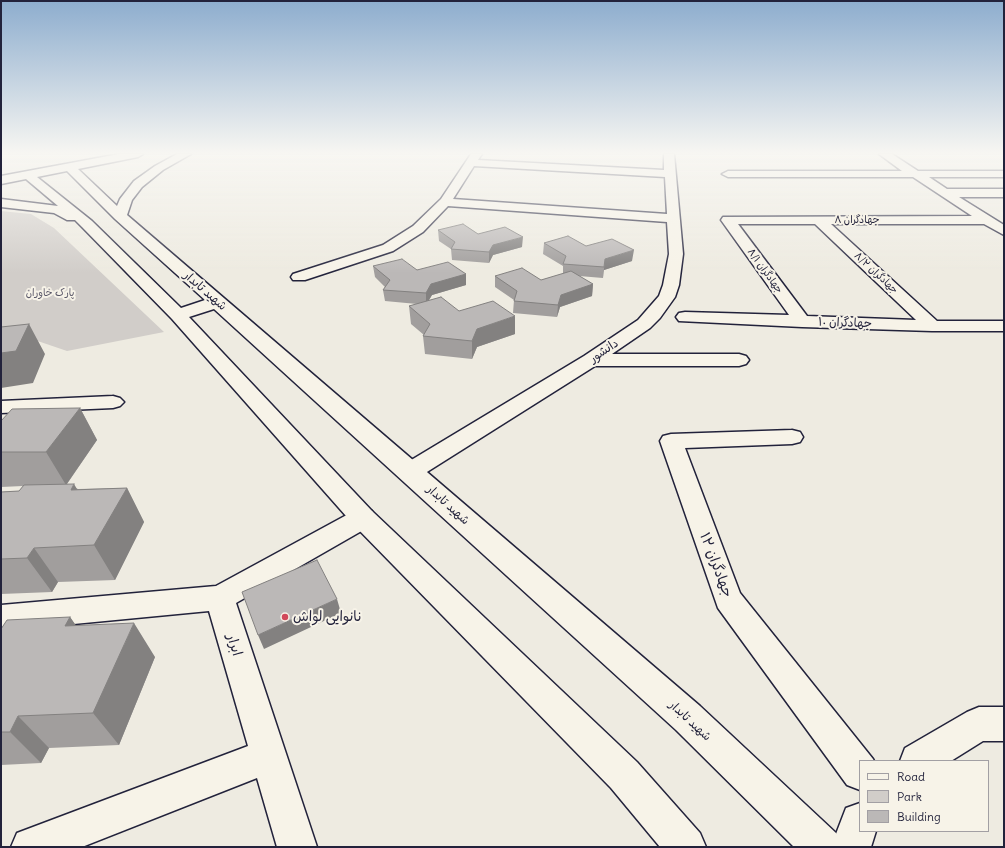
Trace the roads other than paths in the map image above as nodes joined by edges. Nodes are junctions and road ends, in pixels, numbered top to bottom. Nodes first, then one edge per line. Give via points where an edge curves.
1 (68, 194) edge
2 (83, 194) edge
3 (130, 194) edge
4 (452, 194) edge
5 (672, 194) edge
6 (946, 194) edge
7 (446, 202) junction
8 (1, 203) edge
9 (120, 216) junction
10 (673, 218) junction
11 (728, 220) joint
12 (820, 220) junction
13 (987, 220) junction
14 (87, 224) junction
15 (1004, 231) edge
16 (298, 277) dead end
17 (217, 302) junction
18 (178, 316) junction
19 (685, 317) dead end
20 (802, 322) junction
21 (932, 326) junction
22 (1004, 326) edge
23 (591, 360) junction
24 (739, 360) dead end
25 (113, 402) dead end
26 (1, 407) edge
27 (792, 437) dead end
28 (411, 472) junction
29 (363, 518) junction
30 (220, 598) junction
31 (1, 618) edge
32 (1004, 724) edge
33 (268, 756) junction
34 (920, 760) edge
35 (859, 771) edge
36 (859, 825) edge
37 (31, 847) edge
38 (297, 847) edge
39 (686, 847) edge
40 (822, 847) edge
41 (851, 847) edge

1 - 14 street
2 - 9 street, شهید تابدار
3 - 9 street
4 - 7 street
5 - 10 street, دانشور
6 - 13 street
7 - 10 street
7 - 16 street via 418,229 388,248
8 - 14 street via 57,210
9 - 17 street, شهید تابدار
10 - 23 street, دانشور via 676,254 674,275 667,297 644,324
11 - 12 street, جهادگران ۸
11 - 20 street, جهادگران ۸/۱
12 - 13 street, جهادگران ۸
12 - 21 street, جهادگران ۸/۲
13 - 15 street
14 - 18 street
17 - 18 street
17 - 28 street, شهید تابدار
18 - 29 street
19 - 20 street, جهادگران ۱۰
20 - 21 street, جهادگران ۱۰
21 - 22 street, جهادگران ۱۰
23 - 24 street
23 - 28 street, دانشور
25 - 26 street
27 - 35 street, جهادگران ۱۲ via 671,441 728,599
28 - 40 street, شهید تابدار via 688,718
29 - 30 street
29 - 39 street via 624,775
30 - 31 street
30 - 33 street, ابرار
32 - 34 street via 979,724
33 - 37 street
33 - 38 street, ابرار
36 - 41 street

